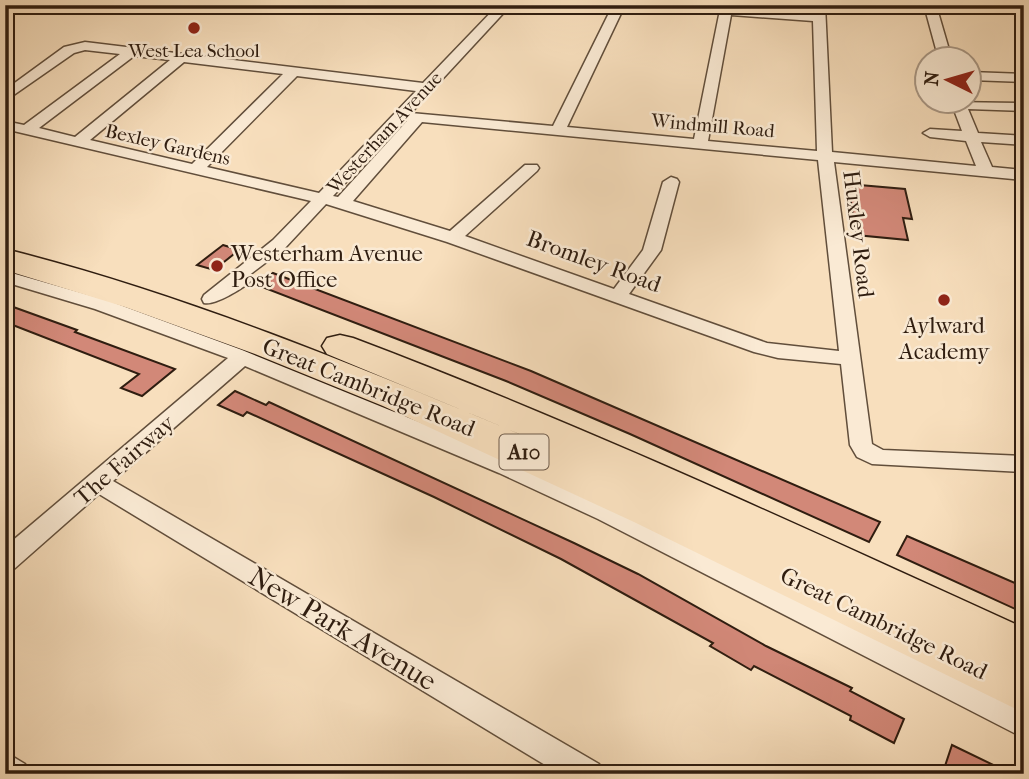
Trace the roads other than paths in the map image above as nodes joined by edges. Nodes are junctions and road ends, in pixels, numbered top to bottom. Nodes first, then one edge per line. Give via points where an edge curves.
1 (505, 5) edge
2 (619, 5) edge
3 (930, 5) edge
4 (727, 8) edge
5 (819, 12) edge
6 (942, 46) edge
7 (131, 52) junction
8 (181, 58) junction
9 (293, 72) junction
10 (984, 77) edge
11 (1024, 78) edge
12 (427, 88) junction
13 (5, 97) edge
14 (984, 105) edge
15 (1024, 107) edge
16 (399, 116) junction
17 (965, 116) edge
18 (416, 119) junction
19 (5, 125) edge
20 (27, 131) junction
21 (557, 132) junction
22 (930, 133) dead end
23 (973, 136) junction
24 (1024, 141) edge
25 (77, 143) junction
26 (700, 146) junction
27 (363, 153) junction
28 (826, 156) junction
29 (383, 157) junction
30 (531, 169) dead end
31 (195, 170) junction
32 (986, 172) junction
33 (1024, 175) edge
34 (671, 182) dead end
35 (323, 198) junction
36 (342, 203) junction
37 (5, 237) edge
38 (453, 237) junction
39 (5, 259) edge
40 (5, 276) edge
41 (221, 292) junction
42 (619, 295) junction
43 (242, 357) junction
44 (851, 359) junction
45 (1024, 464) edge
46 (98, 483) junction
47 (5, 562) edge
48 (1024, 651) edge
49 (1024, 690) edge
50 (1024, 725) edge
51 (5, 766) edge
52 (14, 774) edge
53 (588, 774) edge

1 - 12 street, Westerham Avenue
2 - 21 street
3 - 6 street
4 - 5 street
4 - 26 street
5 - 28 street, Huxley Road
7 - 8 street
7 - 13 street via 85,46 69,50
7 - 20 street
8 - 9 street
8 - 25 street
9 - 12 street
9 - 31 street
10 - 11 street
12 - 16 street, Westerham Avenue
14 - 15 street
16 - 18 street, Windmill Road
16 - 27 street, Westerham Avenue
17 - 23 street
18 - 21 street, Windmill Road
18 - 29 street, Westerham Avenue
19 - 20 street, Bexley Gardens
20 - 25 street, Bexley Gardens
21 - 26 street, Windmill Road
22 - 23 street
23 - 24 street
23 - 32 street
25 - 31 street, Bexley Gardens
26 - 28 street, Windmill Road
27 - 29 street
27 - 35 street, Westerham Avenue
28 - 32 street, Windmill Road
28 - 44 street, Huxley Road
29 - 36 street, Westerham Avenue
30 - 38 street
31 - 35 street, Bexley Gardens
32 - 33 street, Windmill Road
34 - 42 street via 652,250
35 - 36 street, Bromley Road
35 - 41 street, Westerham Avenue via 247,276
36 - 38 street, Bromley Road
37 - 41 highway, Great Cambridge Road / A10
38 - 42 street, Bromley Road
39 - 49 highway, Great Cambridge Road / A10 via 188,317 457,421
40 - 43 street
41 - 48 highway, Great Cambridge Road / A10 via 665,482
42 - 44 street, Bromley Road via 761,348
43 - 46 street, The Fairway
43 - 50 street via 594,507
44 - 45 street, Huxley Road via 865,451 880,458
46 - 47 street, The Fairway
46 - 53 street, New Park Avenue
51 - 52 street

